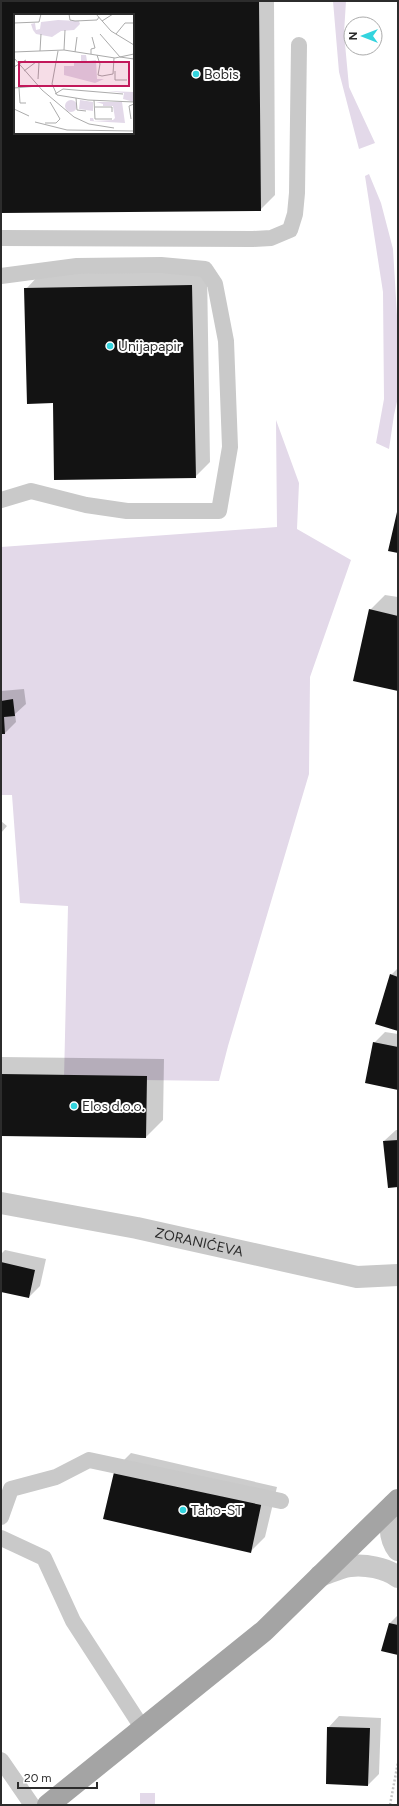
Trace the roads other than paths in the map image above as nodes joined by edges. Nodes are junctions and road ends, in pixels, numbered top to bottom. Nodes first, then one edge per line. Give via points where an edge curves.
1 (299, 45) dead end
2 (1, 238) edge
3 (1, 276) edge
4 (1, 500) edge
5 (1, 1203) edge
6 (398, 1275) edge
7 (281, 1501) dead end
8 (395, 1503) edge
9 (1, 1518) edge
10 (1, 1538) edge
11 (398, 1550) edge
12 (320, 1576) junction
13 (398, 1577) edge
14 (143, 1729) junction
15 (1, 1760) edge
16 (32, 1805) edge
17 (48, 1805) edge

1 - 2 lane via 297,193 290,230 271,238 253,239
3 - 4 lane via 76,266 161,265 205,269 215,284 226,341 230,447 220,511 127,511 86,505 31,491
5 - 6 street, ZORANIĆEVA via 137,1228 357,1277
7 - 9 lane via 89,1460 56,1477 10,1489
8 - 11 street via 389,1525 394,1545
8 - 12 main road
10 - 14 lane via 44,1558 73,1621
12 - 13 street via 350,1566 373,1567 391,1572
12 - 14 main road via 264,1631
14 - 17 main road
15 - 16 lane

